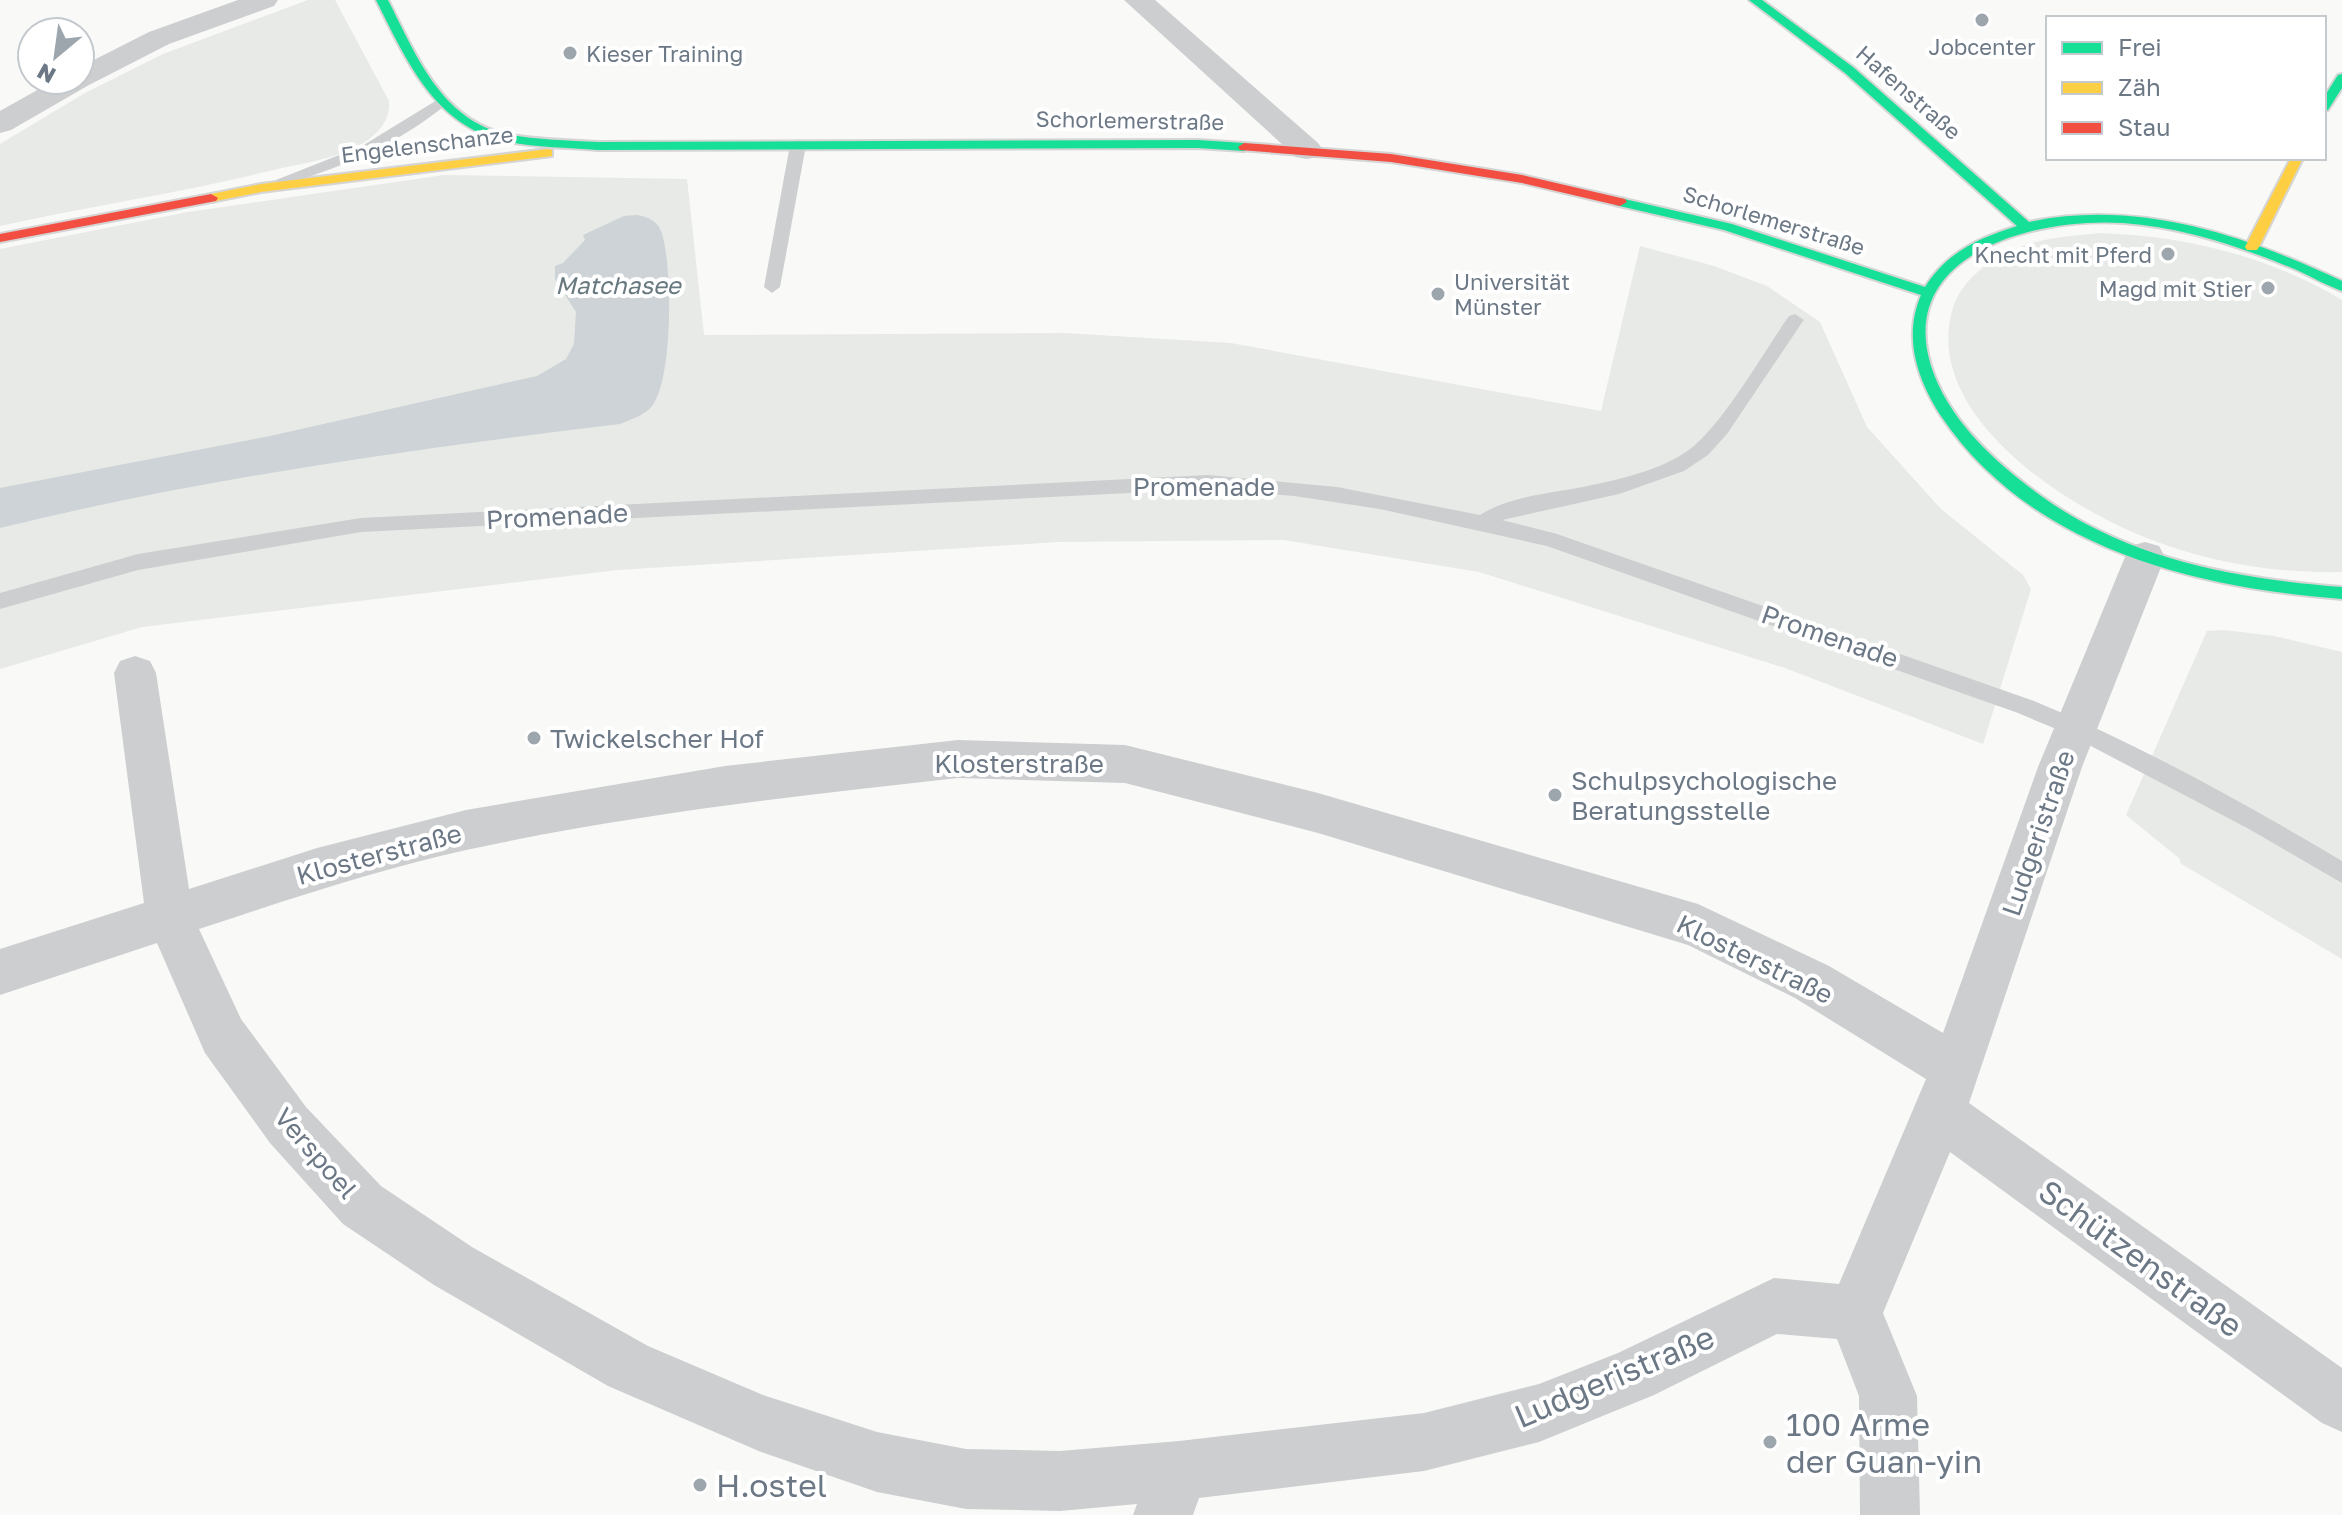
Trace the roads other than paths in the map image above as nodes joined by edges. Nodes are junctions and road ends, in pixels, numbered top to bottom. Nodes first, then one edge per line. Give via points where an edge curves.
1 (264, 0) edge
2 (382, 0) edge
3 (1138, 0) edge
4 (1755, 0) edge
5 (96, 70) edge
6 (2342, 78) edge
7 (49, 96) edge
8 (442, 101) junction
9 (2326, 104) edge
10 (0, 124) edge
11 (798, 145) junction
12 (598, 146) junction
13 (1307, 150) junction
14 (2296, 160) edge
15 (261, 188) junction
16 (2026, 227) junction
17 (0, 238) edge
18 (2252, 247) junction
19 (2342, 286) edge
20 (772, 287) dead end
21 (1928, 293) junction
22 (1795, 320) dead end
23 (1484, 522) junction
24 (2145, 557) junction
25 (2342, 593) edge
26 (0, 601) edge
27 (135, 673) dead end
28 (2076, 728) junction
29 (2342, 873) edge
30 (169, 915) junction
31 (0, 972) edge
32 (1948, 1091) junction
33 (1855, 1313) junction
34 (2342, 1403) edge
35 (761, 1423) joint
36 (1171, 1493) edge
37 (1890, 1515) edge

1 - 5 street via 159,38
2 - 8 main road, Schorlemerstraße
3 - 13 street
4 - 16 main road, Hafenstraße via 1849,70
6 - 9 main road
7 - 10 street
8 - 12 main road, Schorlemerstraße via 476,128
8 - 15 lane, Engelenschanze via 407,129 354,159
11 - 12 main road, Schorlemerstraße
11 - 13 main road, Schorlemerstraße via 1183,143
11 - 20 lane
12 - 15 main road, Engelenschanze
13 - 21 main road, Schorlemerstraße via 1522,179 1646,207 1727,227
14 - 18 main road
15 - 17 main road, Engelenschanze
16 - 18 main road via 2076,220 2132,221
16 - 21 main road via 1965,252
18 - 19 main road
21 - 24 main road via 1920,321 1921,353 1932,387 1954,423 2025,493 2081,528
22 - 23 lane via 1720,429 1677,466 1619,487 1499,512
23 - 26 lane, Promenade via 1271,484 1208,482 361,525 138,562
23 - 28 lane, Promenade via 1550,539 1970,685
24 - 25 main road via 2245,586
24 - 28 street, Ludgeristraße
27 - 30 street, Verspoel
28 - 29 lane, Promenade via 2257,822
28 - 32 street, Ludgeristraße
30 - 31 street, Klosterstraße
30 - 32 street, Klosterstraße via 466,830 725,785 958,759 1125,764 1318,813 1698,926 1812,982
30 - 35 street, Verspoel via 223,1036 288,1125 362,1205 453,1266 628,1366
32 - 33 street, Ludgeristraße
32 - 34 street, Schützenstraße
33 - 36 street, Ludgeristraße via 1774,1306 1634,1375 1539,1413
33 - 37 street via 1888,1396
35 - 36 street, Ludgeristraße via 877,1462 966,1479 1060,1481

